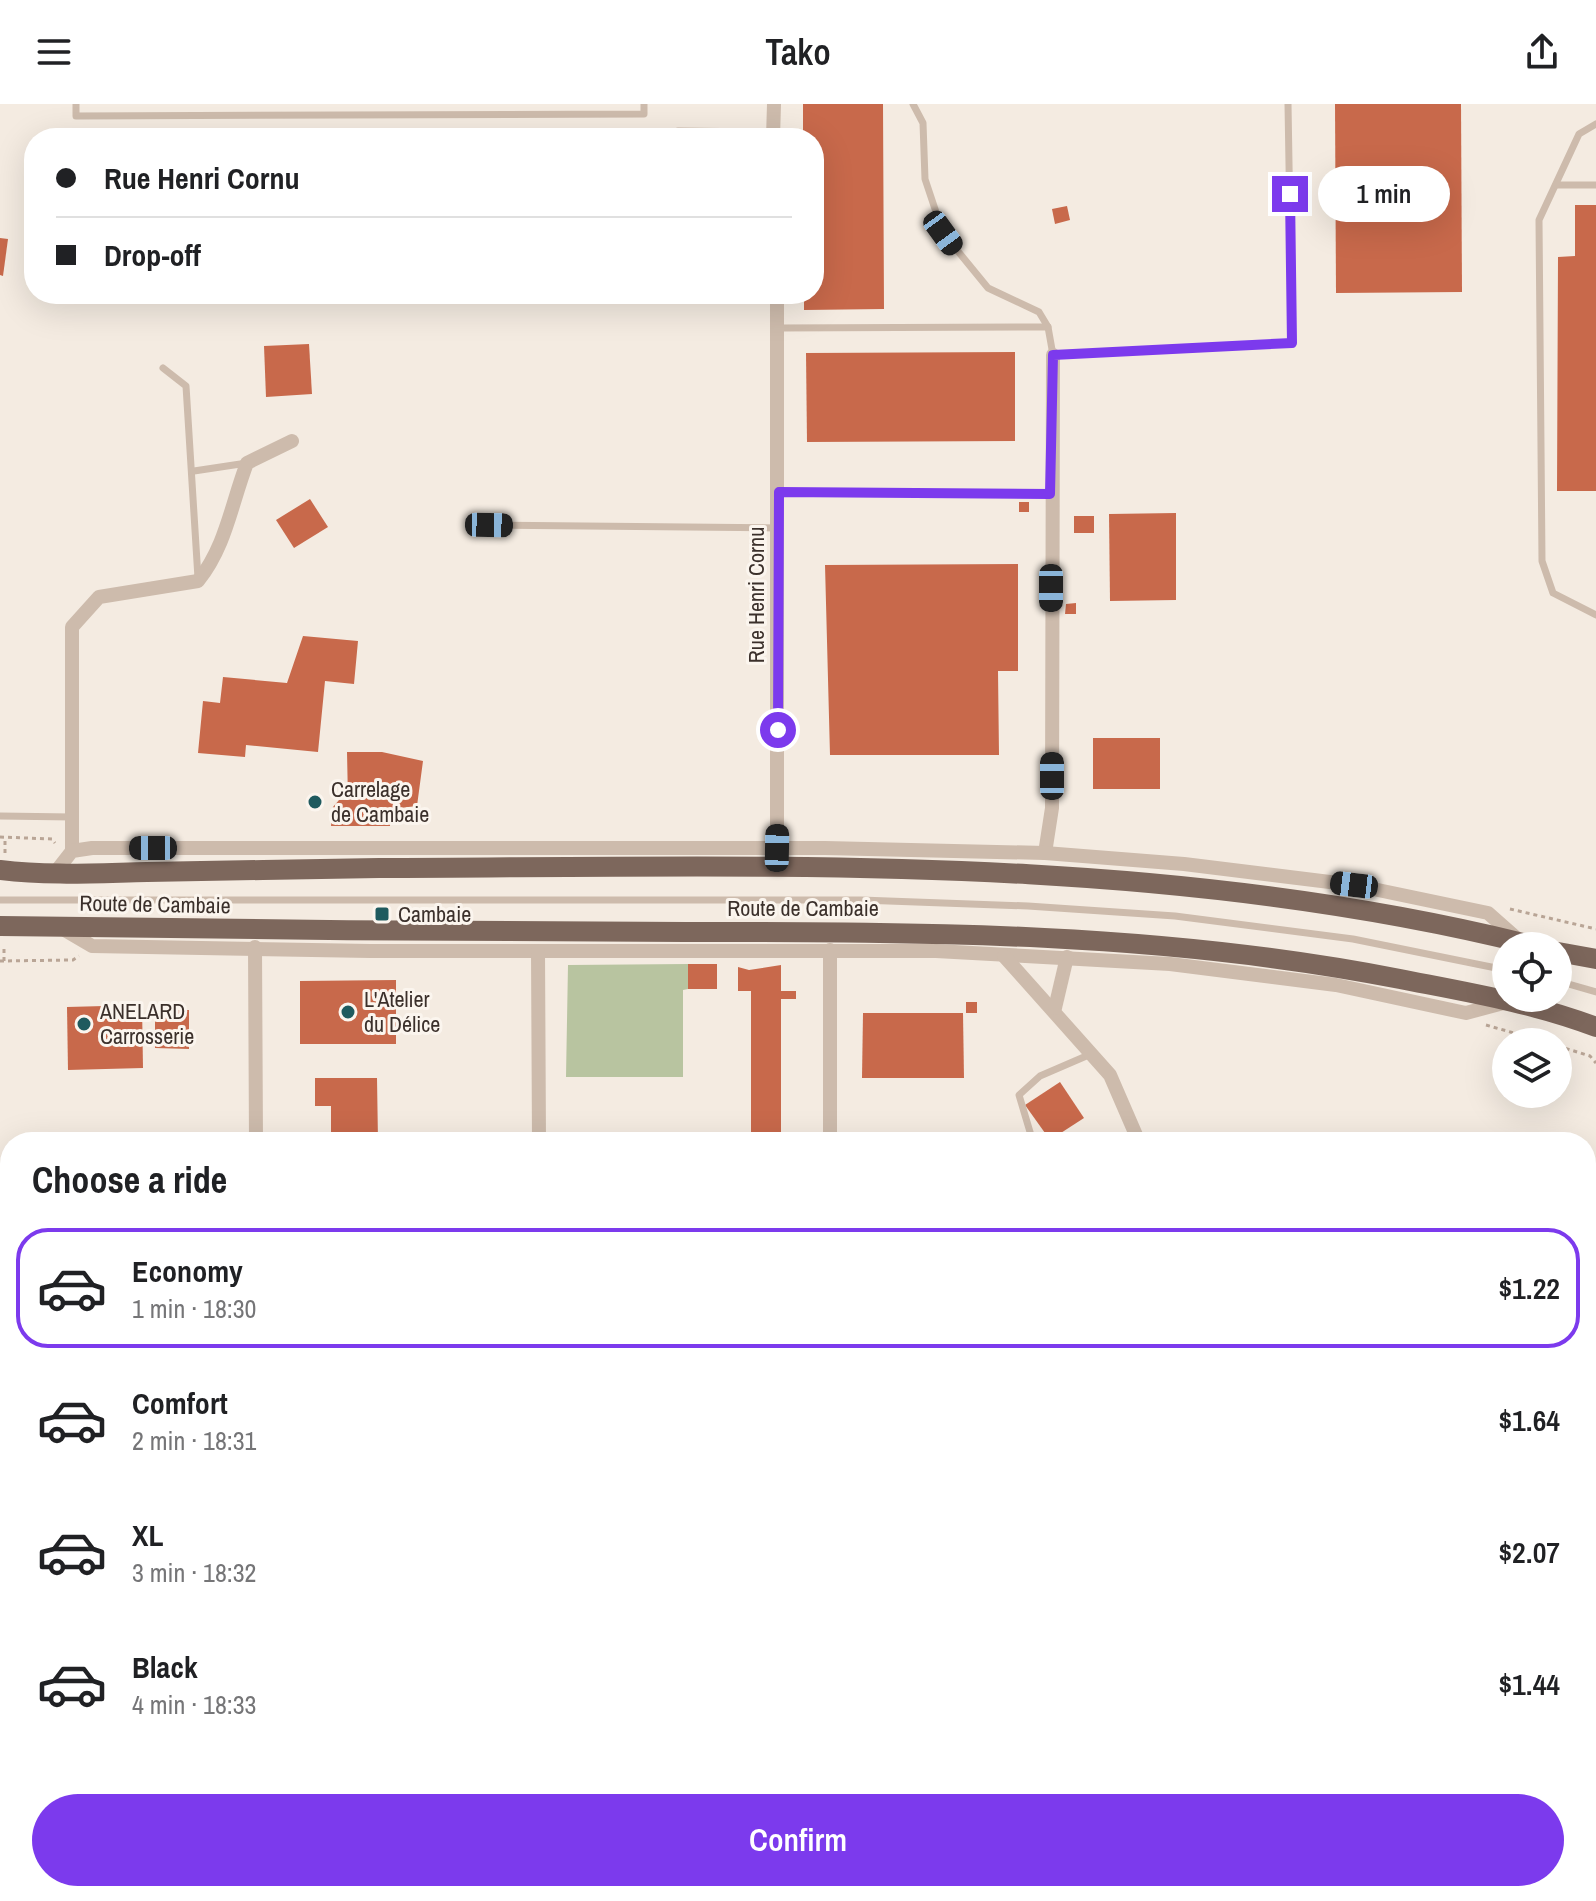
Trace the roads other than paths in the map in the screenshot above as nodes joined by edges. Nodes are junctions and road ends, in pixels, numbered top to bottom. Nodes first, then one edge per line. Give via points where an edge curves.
1 (76, 104) edge
2 (644, 104) edge
3 (774, 104) edge
4 (913, 104) edge
5 (1288, 104) edge
6 (1596, 124) edge
7 (773, 128) edge
8 (1556, 185) junction
9 (1596, 185) edge
10 (777, 304) edge
11 (1048, 327) junction
12 (778, 328) junction
13 (1053, 355) junction
14 (163, 368) dead end
15 (292, 441) dead end
16 (247, 463) junction
17 (194, 471) junction
18 (779, 492) junction
19 (1050, 494) junction
20 (489, 525) dead end
21 (778, 528) junction
22 (198, 581) junction
23 (1596, 615) edge
24 (0, 816) edge
25 (74, 817) junction
26 (777, 848) junction
27 (72, 851) junction
28 (1045, 853) junction
29 (0, 870) edge
30 (54, 874) junction
31 (0, 900) edge
32 (0, 926) edge
33 (59, 927) junction
34 (1513, 932) edge
35 (1492, 937) edge
36 (255, 947) junction
37 (830, 950) junction
38 (538, 951) junction
39 (1572, 955) edge
40 (1004, 956) junction
41 (1067, 957) junction
42 (1596, 959) edge
43 (1492, 967) edge
44 (1572, 985) edge
45 (1596, 992) edge
46 (1492, 999) edge
47 (1492, 1006) edge
48 (1055, 1008) junction
49 (1543, 1012) edge
50 (1596, 1027) edge
51 (1091, 1054) junction
52 (256, 1132) edge
53 (539, 1132) edge
54 (830, 1132) edge
55 (1030, 1132) edge
56 (1135, 1132) edge

1 - 2 lane via 76,116 644,114
3 - 7 street
4 - 11 lane via 923,123 925,179 943,233 988,288 1039,312
5 - 13 lane via 1292,343
6 - 8 lane via 1579,134
8 - 9 lane
8 - 23 lane via 1539,220 1542,561 1553,593
10 - 12 street, Rue Henri Cornu
11 - 12 lane
11 - 13 lane
12 - 18 street, Rue Henri Cornu
13 - 19 street
14 - 17 lane via 186,386
15 - 16 street
16 - 17 lane
16 - 22 street via 214,562
17 - 22 lane
18 - 19 lane
18 - 21 street, Rue Henri Cornu
19 - 28 street via 1052,808
20 - 21 lane
21 - 26 street, Rue Henri Cornu
22 - 25 street via 99,597 72,627
24 - 25 lane
25 - 27 street
26 - 27 street
26 - 28 street
27 - 30 street
28 - 34 street via 1354,885 1488,913
29 - 30 main road, Route de Cambaie
30 - 35 main road, Route de Cambaie via 418,868 980,871 1180,887 1346,908
31 - 43 lane via 861,900 1028,906 1175,916 1353,939
32 - 33 main road, Route de Cambaie
33 - 36 street via 92,946
33 - 46 main road, Route de Cambaie via 1022,934 1167,945 1344,968
36 - 38 street
36 - 52 street
37 - 38 street
37 - 40 street
37 - 54 street
38 - 53 street
39 - 42 main road
40 - 41 street
40 - 48 street
41 - 47 street via 1336,985 1466,1013
41 - 48 street
44 - 45 lane
48 - 51 street
49 - 50 main road, Route de Cambaie
51 - 55 lane via 1040,1076 1019,1095
51 - 56 street via 1110,1075

